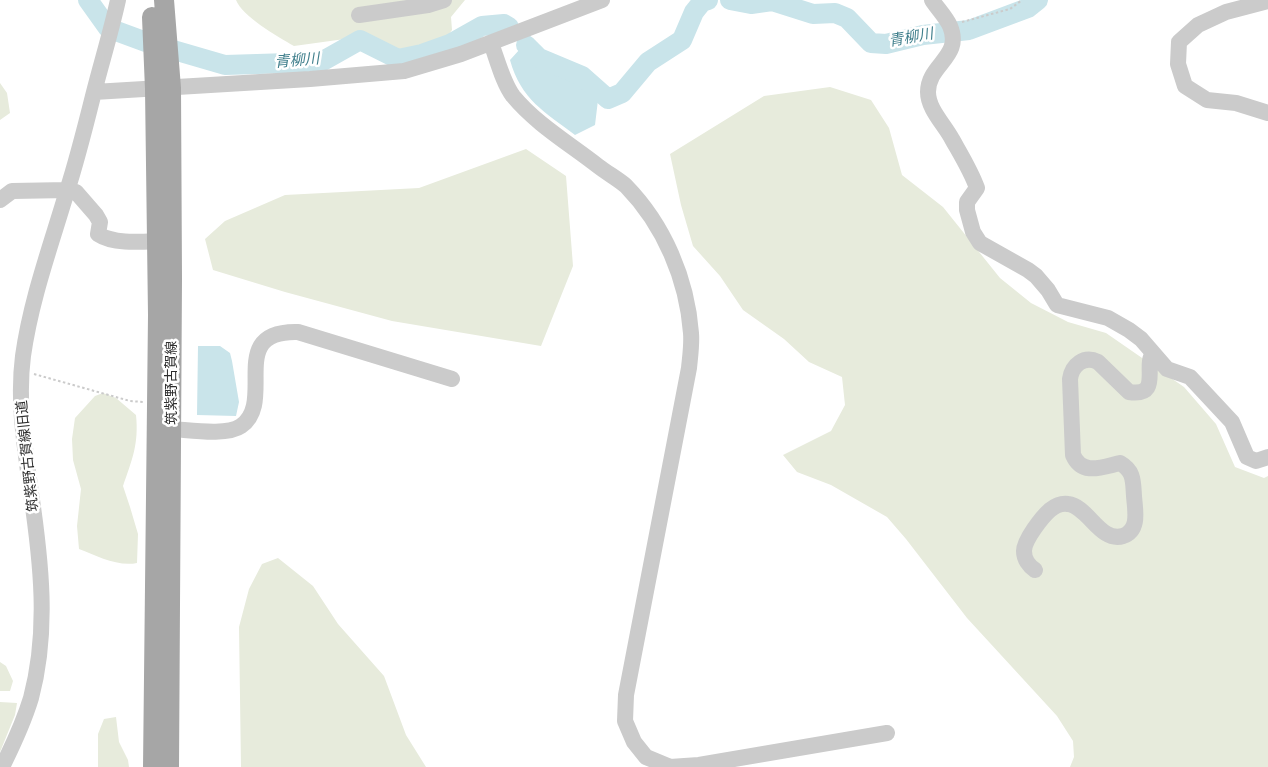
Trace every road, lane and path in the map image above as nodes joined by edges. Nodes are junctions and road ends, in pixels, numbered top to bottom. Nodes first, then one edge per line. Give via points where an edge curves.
1 (118, 0) edge
2 (151, 0) edge
3 (164, 0) edge
4 (444, 0) edge
5 (602, 0) edge
6 (932, 0) edge
7 (1022, 0) edge
8 (1268, 1) edge
9 (359, 15) dead end
10 (951, 30) junction
11 (491, 43) junction
12 (160, 45) junction
13 (163, 89) junction
14 (94, 92) junction
15 (1268, 113) edge
16 (68, 190) junction
17 (0, 200) edge
18 (157, 241) junction
19 (1153, 353) junction
20 (22, 370) junction
21 (452, 379) dead end
22 (157, 403) junction
23 (172, 429) junction
24 (1268, 458) edge
25 (1035, 570) dead end
26 (887, 733) dead end
27 (2, 767) edge
28 (153, 767) edge
29 (169, 767) edge

1 - 14 street, 筑紫野古賀線旧道
2 - 12 main road, 筑紫野古賀線
3 - 12 main road, 筑紫野古賀線
4 - 9 street
5 - 11 street
6 - 10 street
7 - 10 path via 1010,9
8 - 15 street via 1226,12 1198,25 1179,42 1178,64 1185,86 1207,100 1236,103
10 - 19 street via 950,54 930,79 929,102 973,179 976,188 967,202 973,232 980,243 1036,276 1057,305 1108,318 1141,339
11 - 13 street via 404,71
11 - 26 street via 513,95 542,124 625,185 648,212 678,269 686,301 691,335 689,368 626,695 625,721 634,742 646,757 670,766 699,765
12 - 13 main road, 筑紫野古賀線
13 - 14 street
13 - 18 main road, 筑紫野古賀線
13 - 23 main road, 筑紫野古賀線
14 - 16 street, 筑紫野古賀線旧道
16 - 17 street via 12,191
16 - 18 street via 76,192 96,215 100,222 98,234 105,239
16 - 20 street, 筑紫野古賀線旧道 via 28,326
18 - 22 main road, 筑紫野古賀線
19 - 24 street via 1167,369 1190,377 1222,410 1232,422 1247,457 1256,461
19 - 25 street via 1150,357 1150,383 1141,392 1129,392 1093,360 1079,362 1071,371 1070,379 1075,460 1086,469 1120,463 1128,468 1133,475 1136,520 1133,528 1121,536 1106,533 1076,507 1060,504 1051,509 1026,540 1025,558
20 - 22 path via 130,401
20 - 27 street, 筑紫野古賀線旧道 via 22,435 38,547 42,624 31,698
21 - 23 street via 298,332 284,332 271,336 260,347 255,360 256,401 251,415 241,426 218,431
22 - 28 main road, 筑紫野古賀線
23 - 29 main road, 筑紫野古賀線

